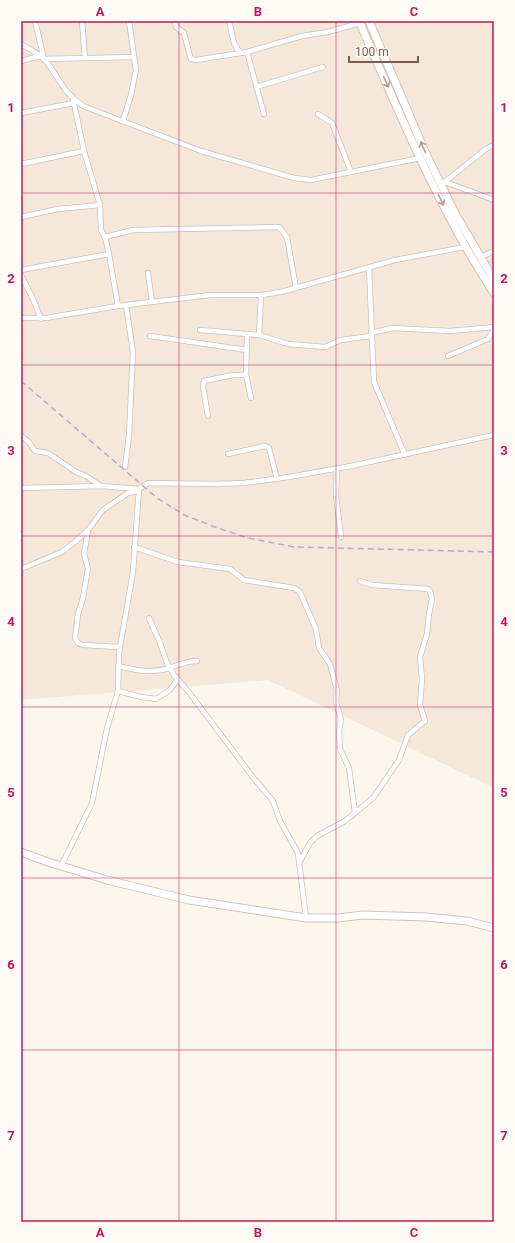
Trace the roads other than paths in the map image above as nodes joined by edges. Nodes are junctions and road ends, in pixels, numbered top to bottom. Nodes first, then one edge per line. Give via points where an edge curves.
1 (35, 21) edge
2 (82, 21) edge
3 (129, 21) edge
4 (175, 21) edge
5 (229, 21) edge
6 (369, 21) edge
7 (360, 22) edge
8 (21, 44) edge
9 (247, 52) junction
10 (240, 53) junction
11 (134, 57) junction
12 (42, 58) junction
13 (85, 58) junction
14 (21, 61) edge
15 (323, 67) dead end
16 (256, 87) junction
17 (74, 101) junction
18 (21, 113) edge
19 (264, 114) dead end
20 (318, 114) dead end
21 (123, 121) junction
22 (494, 144) edge
23 (84, 151) junction
24 (420, 158) junction
25 (21, 164) edge
26 (351, 172) junction
27 (443, 184) junction
28 (494, 200) edge
29 (100, 205) junction
30 (21, 217) edge
31 (105, 237) junction
32 (472, 241) junction
33 (465, 247) junction
34 (494, 251) edge
35 (109, 254) junction
36 (481, 258) junction
37 (369, 267) junction
38 (21, 270) edge
39 (148, 274) dead end
40 (21, 275) edge
41 (494, 280) edge
42 (296, 288) junction
43 (494, 293) edge
44 (261, 295) junction
45 (152, 302) junction
46 (126, 305) junction
47 (118, 306) junction
48 (21, 318) edge
49 (41, 319) junction
50 (494, 328) edge
51 (200, 330) dead end
52 (247, 334) junction
53 (371, 334) junction
54 (259, 335) junction
55 (150, 336) dead end
56 (247, 350) junction
57 (448, 356) dead end
58 (246, 375) junction
59 (251, 398) dead end
60 (208, 416) dead end
61 (494, 435) edge
62 (21, 436) edge
63 (228, 454) dead end
64 (405, 455) junction
65 (125, 467) dead end
66 (337, 469) junction
67 (277, 479) junction
68 (100, 486) junction
69 (21, 488) edge
70 (139, 490) junction
71 (88, 530) junction
72 (341, 537) dead end
73 (134, 547) junction
74 (21, 570) edge
75 (360, 581) dead end
76 (149, 618) dead end
77 (120, 647) junction
78 (196, 661) dead end
79 (118, 666) junction
80 (170, 668) junction
81 (177, 680) junction
82 (118, 691) junction
83 (355, 813) junction
84 (21, 852) edge
85 (300, 861) junction
86 (62, 866) junction
87 (306, 918) junction
88 (494, 928) edge

1 - 12 street
2 - 13 street
3 - 11 street
4 - 10 street via 176,27 184,33 191,59
5 - 10 street via 234,43
27 -> 6 main road via 400,97
7 - 9 street
7 -> 24 main road
8 - 12 street
9 - 10 street
9 - 16 street
11 - 13 street
11 - 21 street via 136,70
12 - 13 street
12 - 14 street
12 - 17 street
15 - 16 street
16 - 19 street
17 - 18 street
17 - 21 street
17 - 23 street
20 - 26 street via 332,123
21 - 26 street via 201,151 302,180
22 - 27 street
23 - 25 street
23 - 29 street
24 - 26 street
24 -> 33 main road
27 - 28 street
27 - 32 main road via 456,215
29 - 30 street via 58,209
29 - 31 street via 101,230
31 - 35 street
31 - 42 street via 133,230 279,227 287,237
32 - 33 street
32 - 36 main road
33 - 37 street
33 - 43 main road
34 - 36 street
35 - 38 street
35 - 47 street
36 - 41 main road
37 - 42 street
37 - 53 street
39 - 45 street
40 - 49 street
42 - 44 street
44 - 45 street via 210,295
44 - 54 street
45 - 46 street
46 - 47 street
46 - 65 street via 133,352
47 - 49 street
48 - 49 street
50 - 53 street via 450,331 392,328
50 - 57 street via 488,339
51 - 52 street
52 - 54 street
52 - 56 street
53 - 54 street via 341,340 325,347 288,344
53 - 64 street via 374,382
55 - 56 street
56 - 58 street
58 - 59 street
58 - 60 street via 204,381
61 - 64 street
62 - 68 street via 35,451 48,454
63 - 67 street via 265,446 269,448
64 - 66 street
66 - 67 street
66 - 72 street via 336,495
67 - 70 street via 215,484 148,483
68 - 69 street
68 - 70 street
70 - 71 street via 128,493 103,510
70 - 73 street
71 - 74 street via 62,552
71 - 77 street via 84,554 88,568 75,638 83,645
73 - 77 street via 133,572
73 - 83 street via 178,562 230,570 242,579 294,588 300,592 316,629 319,648 330,664 337,690 336,702 341,720 340,749 349,768
75 - 83 street via 372,585 428,589 432,599 427,634 420,657 420,705 425,721 408,735 399,760 373,798
76 - 80 street
77 - 79 street
78 - 80 street via 183,662
79 - 80 street via 144,671
79 - 82 street
80 - 81 street
81 - 82 street via 170,690 156,699
81 - 85 street via 273,801
82 - 86 street via 107,728 92,803
83 - 85 street via 318,836 310,843
84 - 86 main road
85 - 87 street
86 - 87 main road via 189,900
87 - 88 main road via 363,915 426,917 467,921

